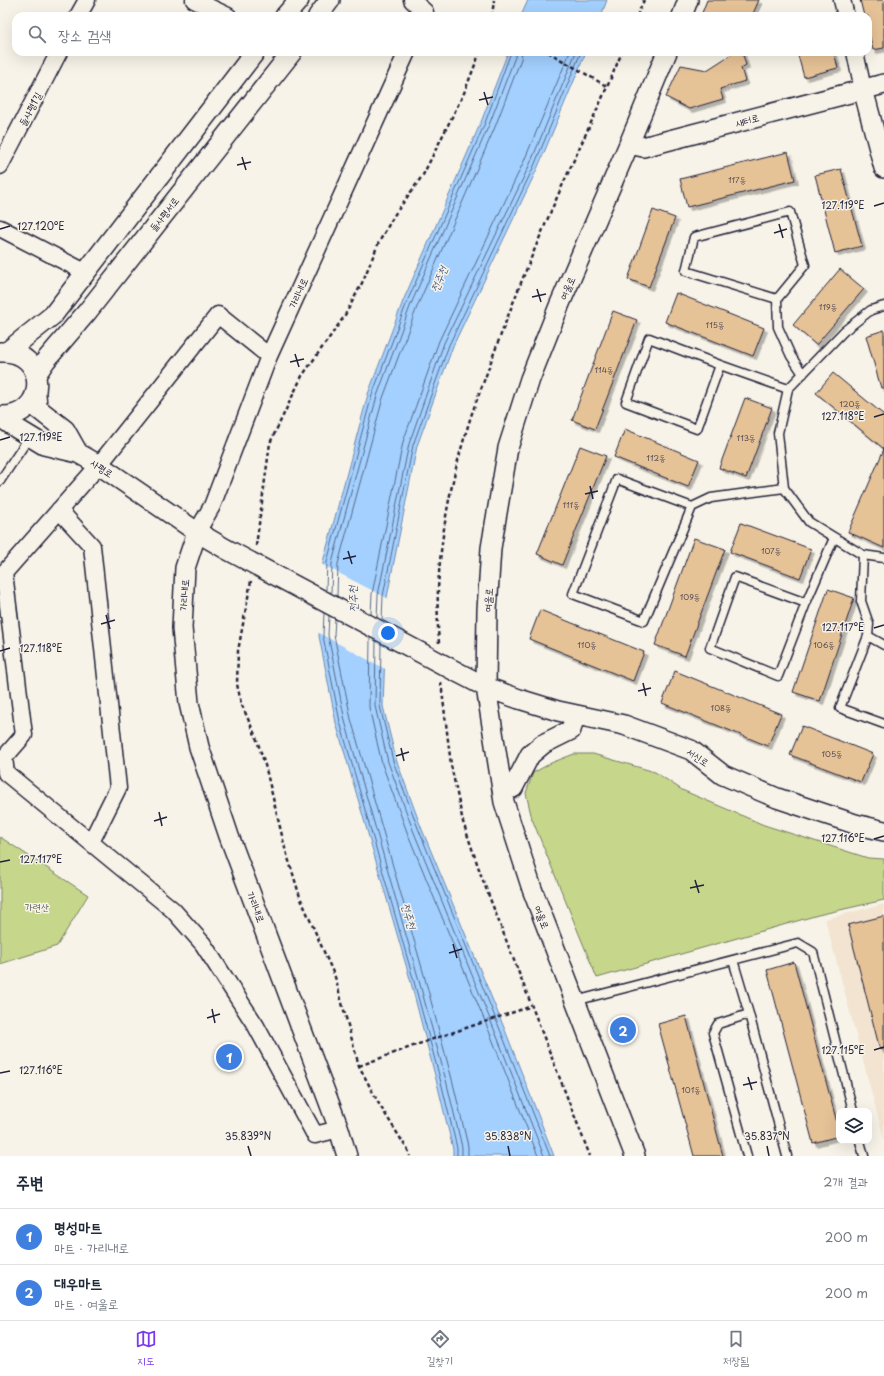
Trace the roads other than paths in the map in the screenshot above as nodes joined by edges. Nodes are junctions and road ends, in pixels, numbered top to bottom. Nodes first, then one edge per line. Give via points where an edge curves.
1 (86, 0) edge
2 (194, 0) edge
3 (299, 0) edge
4 (330, 0) edge
5 (412, 0) edge
6 (688, 0) edge
7 (842, 0) edge
8 (427, 9) edge
9 (80, 12) edge
10 (220, 12) edge
11 (288, 12) edge
12 (321, 12) edge
13 (684, 12) edge
14 (845, 12) edge
15 (57, 56) edge
16 (252, 56) edge
17 (289, 56) edge
18 (405, 56) edge
19 (665, 56) edge
20 (856, 56) edge
21 (884, 84) edge
22 (864, 89) junction
23 (630, 144) junction
24 (0, 166) edge
25 (884, 168) edge
26 (0, 228) edge
27 (85, 272) junction
28 (777, 299) junction
29 (884, 306) edge
30 (4, 352) edge
31 (269, 356) junction
32 (720, 365) junction
33 (803, 374) junction
34 (36, 375) junction
35 (788, 389) junction
36 (36, 394) junction
37 (0, 416) edge
38 (30, 436) junction
39 (78, 453) junction
40 (99, 465) junction
41 (0, 481) edge
42 (784, 488) junction
43 (692, 506) junction
44 (59, 510) junction
45 (197, 532) junction
46 (834, 538) junction
47 (226, 549) joint
48 (863, 555) junction
49 (884, 558) edge
50 (806, 603) junction
51 (868, 636) junction
52 (884, 645) edge
53 (486, 687) junction
54 (575, 715) junction
55 (884, 724) edge
56 (502, 791) junction
57 (884, 831) edge
58 (91, 842) junction
59 (733, 960) junction
60 (575, 1001) junction
61 (749, 1014) junction
62 (852, 1108) edge
63 (339, 1129) junction
64 (861, 1144) edge
65 (347, 1156) edge
66 (635, 1156) edge
67 (747, 1156) edge
68 (787, 1156) edge
69 (864, 1156) edge

1 - 9 street
2 - 10 street
3 - 11 street
4 - 12 street
5 - 8 street
6 - 13 street
7 - 14 street
15 - 24 street, 들사평1길
16 - 27 street
17 - 34 street, 들사평서로
18 - 31 street, 가리내로
19 - 23 street, 여울로
20 - 22 street
21 - 22 street, 새터로
22 - 23 street, 새터로 via 644,147
22 - 25 street
23 - 53 street, 여울로 via 559,306 530,379 508,448 491,548
26 - 27 street
27 - 30 street via 53,315
28 - 28 lane via 686,271 694,237 790,212 805,265
28 - 33 lane via 778,327 791,356
29 - 33 lane via 871,310 844,331
30 - 34 street via 17,354 25,359
31 - 40 street via 218,315
31 - 45 street, 가리내로 via 212,506
32 - 32 lane via 649,338 626,402 697,429
32 - 35 lane
33 - 35 lane
34 - 36 street
35 - 42 lane via 778,433
36 - 37 street, 사평로 via 32,402 17,414
36 - 39 street via 37,408 65,430
37 - 38 street, 사평로
38 - 39 street, 사평로 via 44,444
38 - 41 lane
39 - 40 street, 사평로
40 - 44 street
40 - 45 street, 사평로
42 - 43 lane via 711,498
42 - 46 lane via 809,522
43 - 43 lane via 617,479 573,594 644,621
44 - 58 street via 92,546 118,788
44 - 58 street via 4,573 24,735 4,758 6,773
45 - 47 street, 사평로
45 - 63 street, 가리내로 via 185,568 182,628 189,703 199,747 229,836
46 - 48 lane
46 - 50 lane
47 - 53 street, 서신로, bridge
48 - 49 lane
48 - 51 lane via 861,601 869,624
50 - 50 lane via 778,676 710,648 735,577
51 - 52 lane
51 - 55 lane via 840,708
53 - 54 street, 서신로
53 - 56 street, 여울로
54 - 56 street via 571,730 539,747 530,755 513,788
54 - 57 street, 서신로 via 624,726 691,750 723,775 777,798
56 - 60 street, 여울로 via 532,889
58 - 63 street via 173,910 203,944 256,1026 315,1135
59 - 60 lane
59 - 61 lane
59 - 62 lane via 798,942 813,952
60 - 66 street, 여울로
61 - 67 lane via 718,1024 713,1033
61 - 68 lane
63 - 65 street, 가리내로
64 - 69 lane

